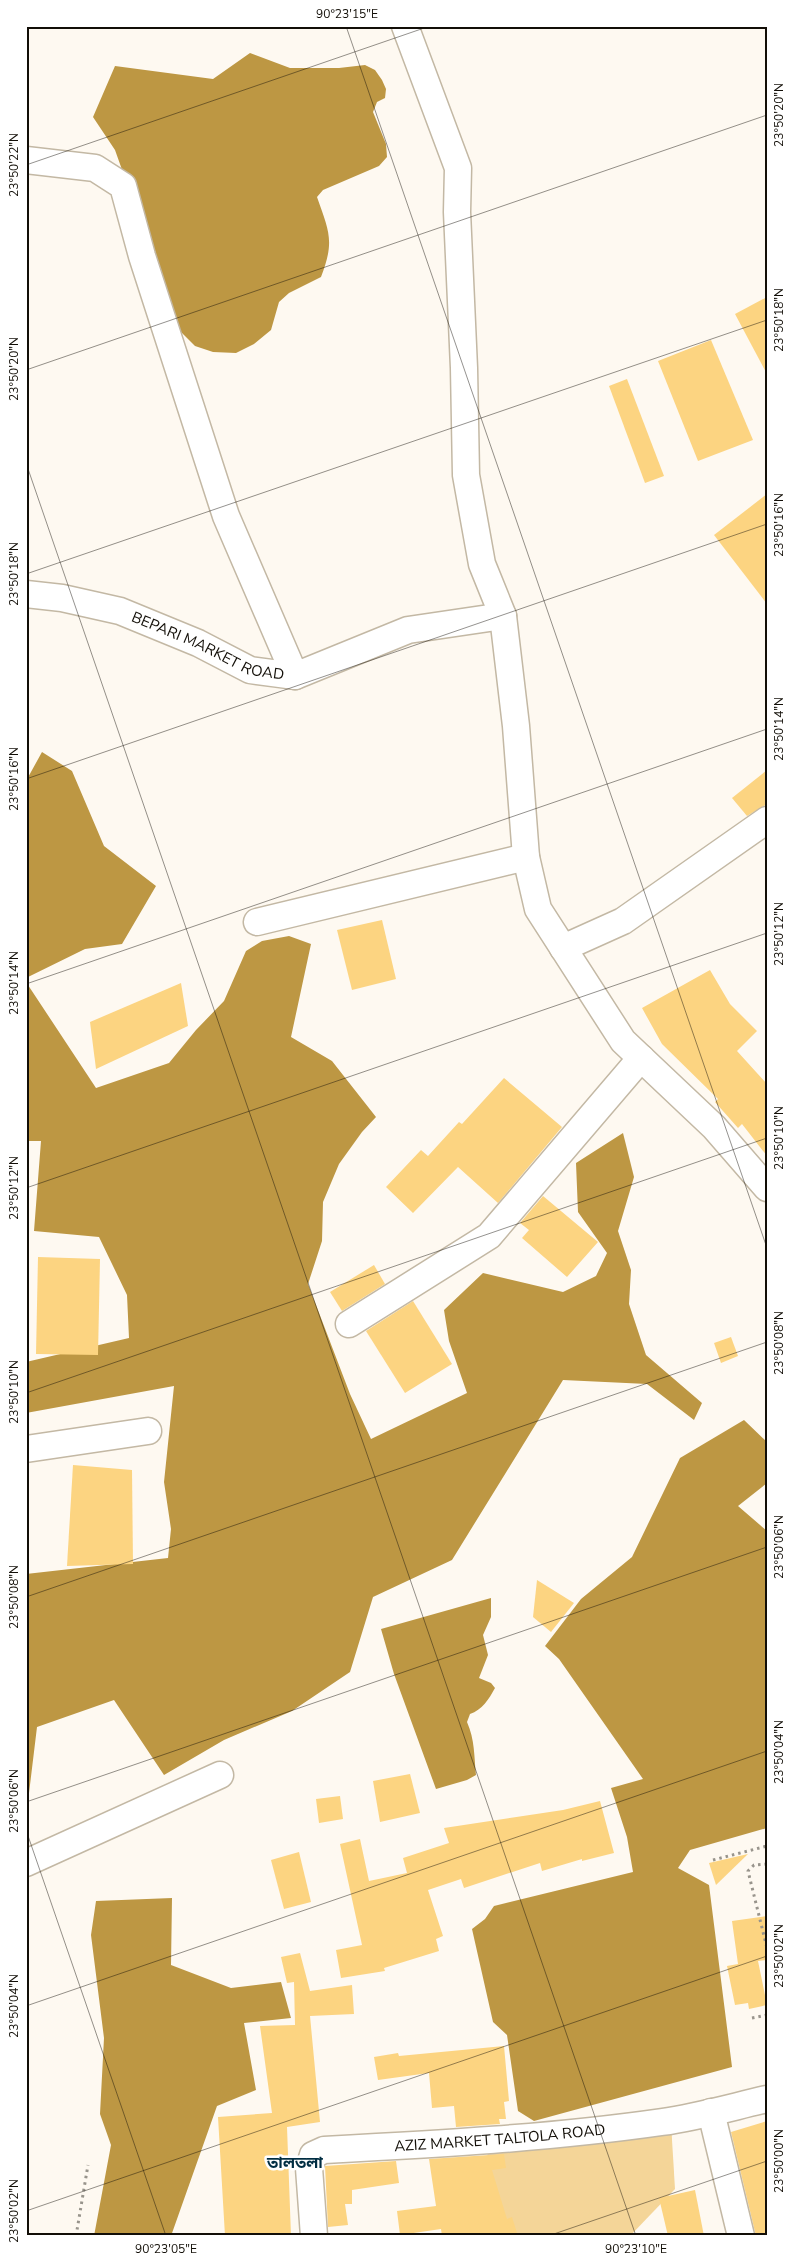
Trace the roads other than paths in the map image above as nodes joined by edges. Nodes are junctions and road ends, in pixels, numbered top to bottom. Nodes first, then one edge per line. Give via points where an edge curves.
1 (405, 26) edge
2 (26, 160) edge
3 (26, 594) edge
4 (503, 616) junction
5 (295, 676) junction
6 (767, 820) edge
7 (526, 857) junction
8 (257, 922) dead end
9 (563, 948) junction
10 (641, 1058) junction
11 (767, 1188) edge
12 (349, 1324) dead end
13 (148, 1431) dead end
14 (26, 1450) edge
15 (220, 1775) dead end
16 (26, 1863) edge
17 (767, 2099) edge
18 (711, 2112) junction
19 (314, 2236) edge
20 (741, 2236) edge

1 - 4 street via 458,168 466,475 482,564
2 - 5 street via 95,168 123,186 142,256 226,516
3 - 5 street, BEPARI MARKET ROAD via 120,611 198,643 250,670
4 - 5 street, BEPARI MARKET ROAD via 408,630
4 - 7 street
6 - 9 street via 623,922
7 - 8 street
7 - 9 street via 538,910
9 - 10 street via 623,1041
10 - 11 street via 714,1127
10 - 12 street via 489,1236
13 - 14 street
15 - 16 street
17 - 18 street, AZIZ MARKET TALTOLA ROAD
18 - 19 street, AZIZ MARKET TALTOLA ROAD via 664,2122 552,2135 324,2150 312,2155 309,2168
18 - 20 street

